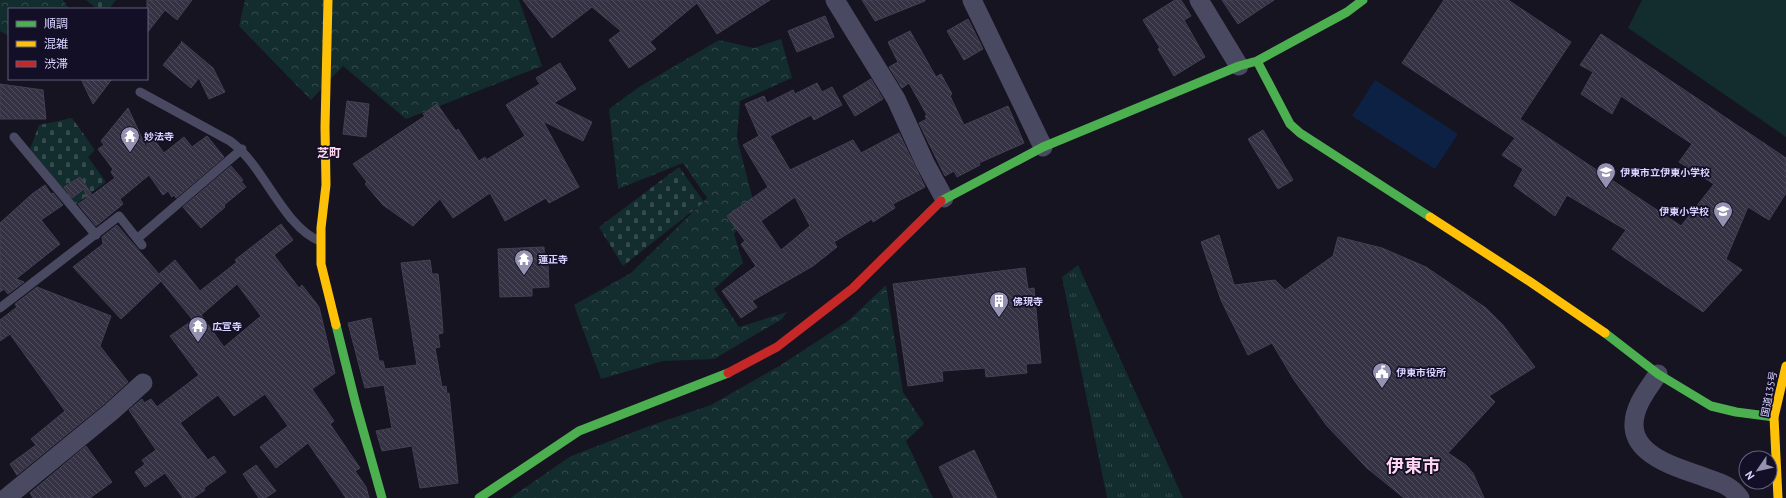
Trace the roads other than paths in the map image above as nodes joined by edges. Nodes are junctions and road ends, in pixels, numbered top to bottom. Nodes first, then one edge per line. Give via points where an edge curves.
1 (328, 0) edge
2 (835, 0) edge
3 (972, 0) edge
4 (1199, 0) edge
5 (1363, 0) edge
6 (1248, 64) junction
7 (140, 92) dead end
8 (14, 137) dead end
9 (1043, 147) junction
10 (242, 149) junction
11 (944, 198) junction
12 (96, 234) junction
13 (320, 241) junction
14 (0, 308) edge
15 (1786, 366) edge
16 (1658, 374) junction
17 (143, 382) dead end
18 (1774, 417) junction
19 (6, 498) edge
20 (382, 498) edge
21 (478, 498) edge
22 (1740, 498) edge
23 (1778, 498) edge

1 - 13 main road via 326,185
2 - 11 street via 896,99 925,164
3 - 9 street
4 - 6 street
5 - 6 main road via 1347,12
6 - 9 main road
6 - 16 main road via 1290,124 1300,133 1529,281 1621,344
7 - 10 lane
8 - 12 lane
9 - 11 main road
10 - 12 lane via 140,242 119,216
10 - 13 lane via 289,215 311,238
11 - 21 main road via 853,288 777,347 719,378 579,431
12 - 14 lane
13 - 20 main road via 321,264
15 - 18 main road, 国道135号
16 - 18 main road via 1711,406
16 - 22 street via 1640,403 1636,418 1635,433 1642,447 1672,466 1731,487
17 - 19 street via 111,412
18 - 23 main road, 国道135号

